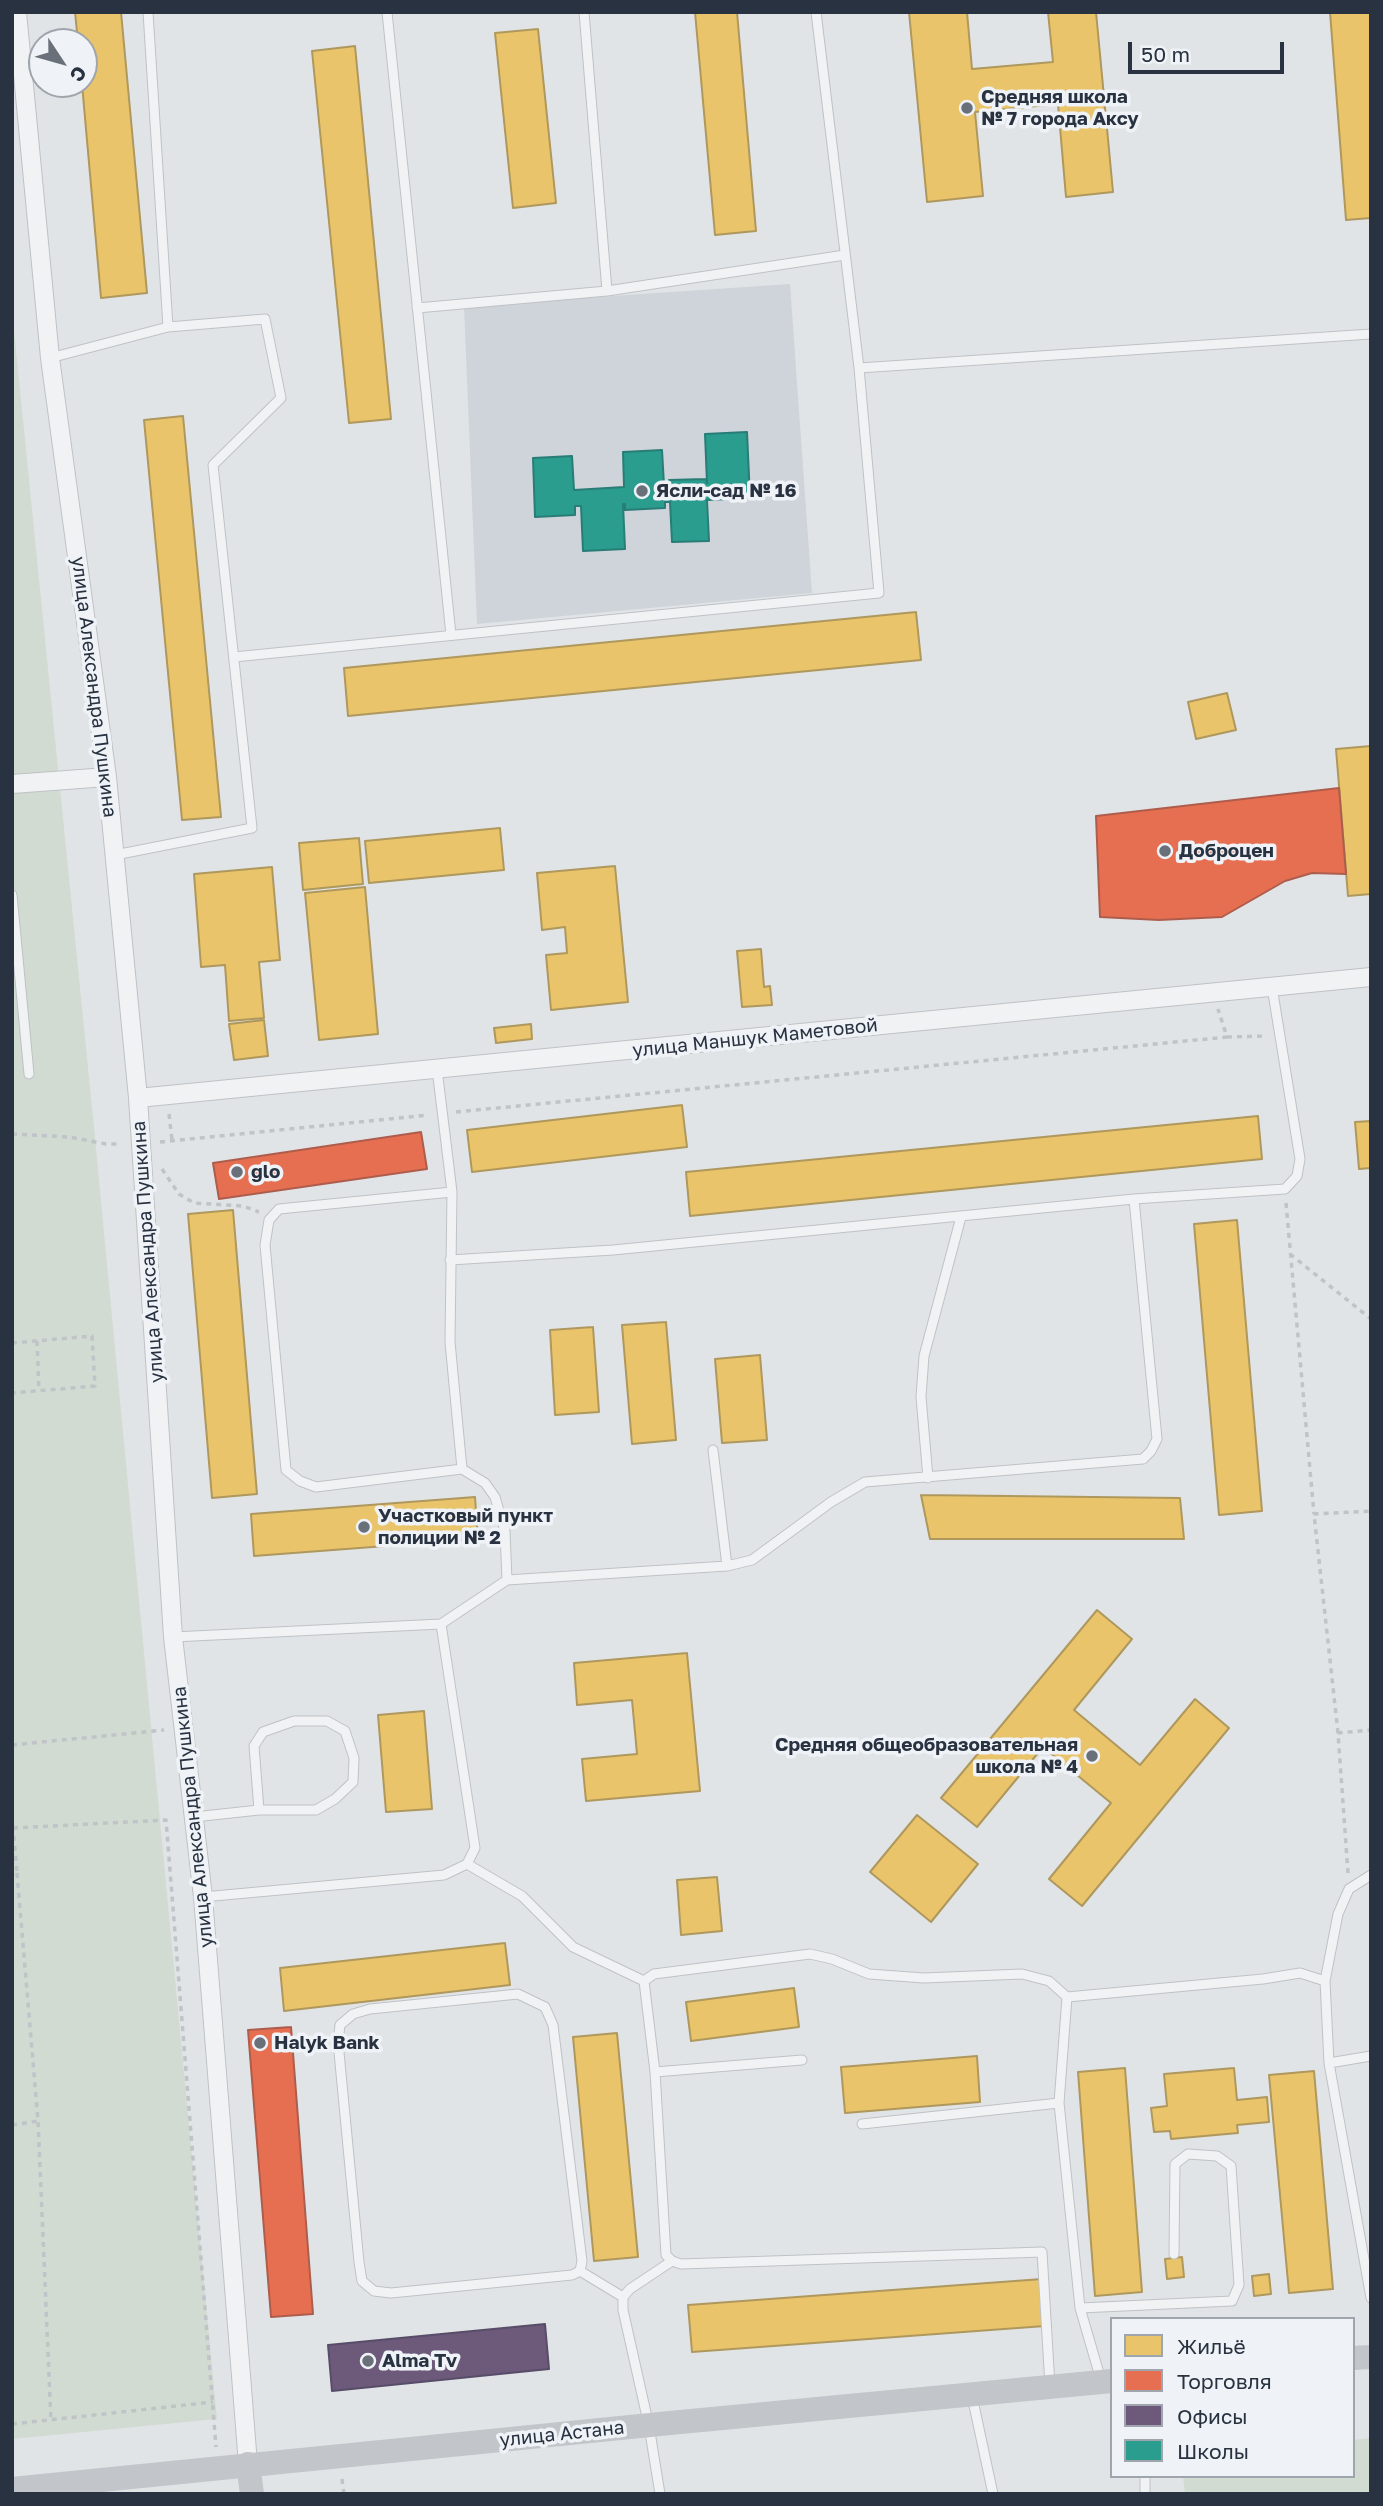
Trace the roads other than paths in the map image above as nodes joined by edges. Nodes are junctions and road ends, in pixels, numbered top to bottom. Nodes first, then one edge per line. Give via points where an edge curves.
1 (17, 12) edge
2 (148, 12) edge
3 (387, 12) edge
4 (584, 12) edge
5 (816, 12) edge
6 (845, 255) junction
7 (607, 291) junction
8 (417, 308) junction
9 (168, 327) junction
10 (1371, 334) edge
11 (50, 358) junction
12 (859, 368) junction
13 (451, 635) junction
14 (234, 657) junction
15 (107, 777) junction
16 (12, 784) edge
17 (115, 855) junction
18 (12, 895) edge
19 (1371, 977) edge
20 (1272, 987) junction
21 (437, 1069) junction
22 (29, 1074) dead end
23 (138, 1098) junction
24 (452, 1192) junction
25 (1134, 1199) junction
26 (961, 1217) junction
27 (450, 1260) junction
28 (713, 1450) dead end
29 (463, 1469) junction
30 (928, 1478) junction
31 (727, 1566) junction
32 (507, 1580) junction
33 (441, 1624) junction
34 (173, 1637) junction
35 (259, 1810) junction
36 (194, 1817) junction
37 (467, 1864) junction
38 (1371, 1875) edge
39 (203, 1897) junction
40 (645, 1981) junction
41 (1325, 1981) junction
42 (1067, 1997) junction
43 (1371, 2056) edge
44 (802, 2060) dead end
45 (1329, 2063) junction
46 (655, 2073) junction
47 (1059, 2104) junction
48 (862, 2124) dead end
49 (1174, 2254) dead end
50 (672, 2261) junction
51 (580, 2271) junction
52 (623, 2297) junction
53 (1371, 2298) edge
54 (1080, 2308) junction
55 (1107, 2382) edge
56 (1050, 2388) junction
57 (971, 2395) junction
58 (649, 2426) junction
59 (248, 2464) junction
60 (12, 2489) edge
61 (252, 2494) edge
62 (660, 2494) edge
63 (993, 2494) edge

1 - 11 street, улица Александра Пушкина
2 - 9 lane
3 - 8 lane
4 - 7 lane
5 - 6 lane
6 - 7 lane
6 - 12 lane
7 - 8 lane
8 - 13 lane
9 - 11 lane
9 - 14 lane via 265,319 279,385 281,398 213,466
10 - 12 lane
11 - 15 street, улица Александра Пушкина
12 - 13 lane via 879,593
13 - 14 lane
14 - 17 lane via 252,828
15 - 16 street
15 - 17 street, улица Александра Пушкина
17 - 23 street, улица Александра Пушкина
18 - 22 lane
19 - 20 street, улица Маншук Маметовой
20 - 21 street, улица Маншук Маметовой
20 - 25 lane via 1300,1159 1297,1175 1285,1189
21 - 23 street, улица Маншук Маметовой
21 - 24 lane
23 - 34 street, улица Александра Пушкина via 145,1143
24 - 27 lane
24 - 29 lane via 279,1209 269,1220 265,1245 286,1470 316,1487
25 - 26 lane
25 - 30 lane via 1157,1439 1151,1451 1143,1459
26 - 27 lane via 613,1250
26 - 30 lane via 924,1356 921,1397
27 - 29 lane via 450,1342
28 - 31 lane
29 - 32 lane via 485,1483 495,1497 505,1531
30 - 31 lane via 865,1482 752,1560
31 - 32 lane
32 - 33 lane
33 - 34 lane
33 - 37 lane via 475,1848
34 - 36 street, улица Александра Пушкина
35 - 35 lane via 316,1810 335,1799 353,1782 354,1758 345,1731 327,1721 294,1721 263,1732 254,1746
35 - 36 lane
36 - 39 street, улица Александра Пушкина
37 - 39 lane via 444,1875
37 - 40 lane via 522,1896 573,1947
38 - 41 lane via 1349,1889 1338,1913
39 - 59 street, улица Александра Пушкина
40 - 42 lane via 654,1974 810,1954 869,1974 924,1978 1022,1974 1049,1981
40 - 46 lane
41 - 42 lane via 1300,1973
41 - 45 lane
42 - 47 lane
43 - 45 lane
44 - 46 lane
45 - 53 lane
46 - 50 lane via 666,2255
47 - 48 lane
47 - 54 lane
49 - 54 lane via 1175,2164 1188,2154 1217,2155 1231,2166 1239,2286 1231,2301
50 - 52 lane
50 - 56 lane via 1042,2252
51 - 51 lane via 391,2293 374,2291 362,2281 340,2025 370,2008 517,1994 545,2007 553,2025
51 - 52 lane
52 - 58 lane
54 - 55 lane
55 - 56 street, улица Астана
56 - 57 street, улица Астана
57 - 58 street, улица Астана
57 - 63 lane
58 - 59 street, улица Астана
58 - 62 lane
59 - 60 street, улица Астана via 141,2480
59 - 61 street, улица Александра Пушкина

